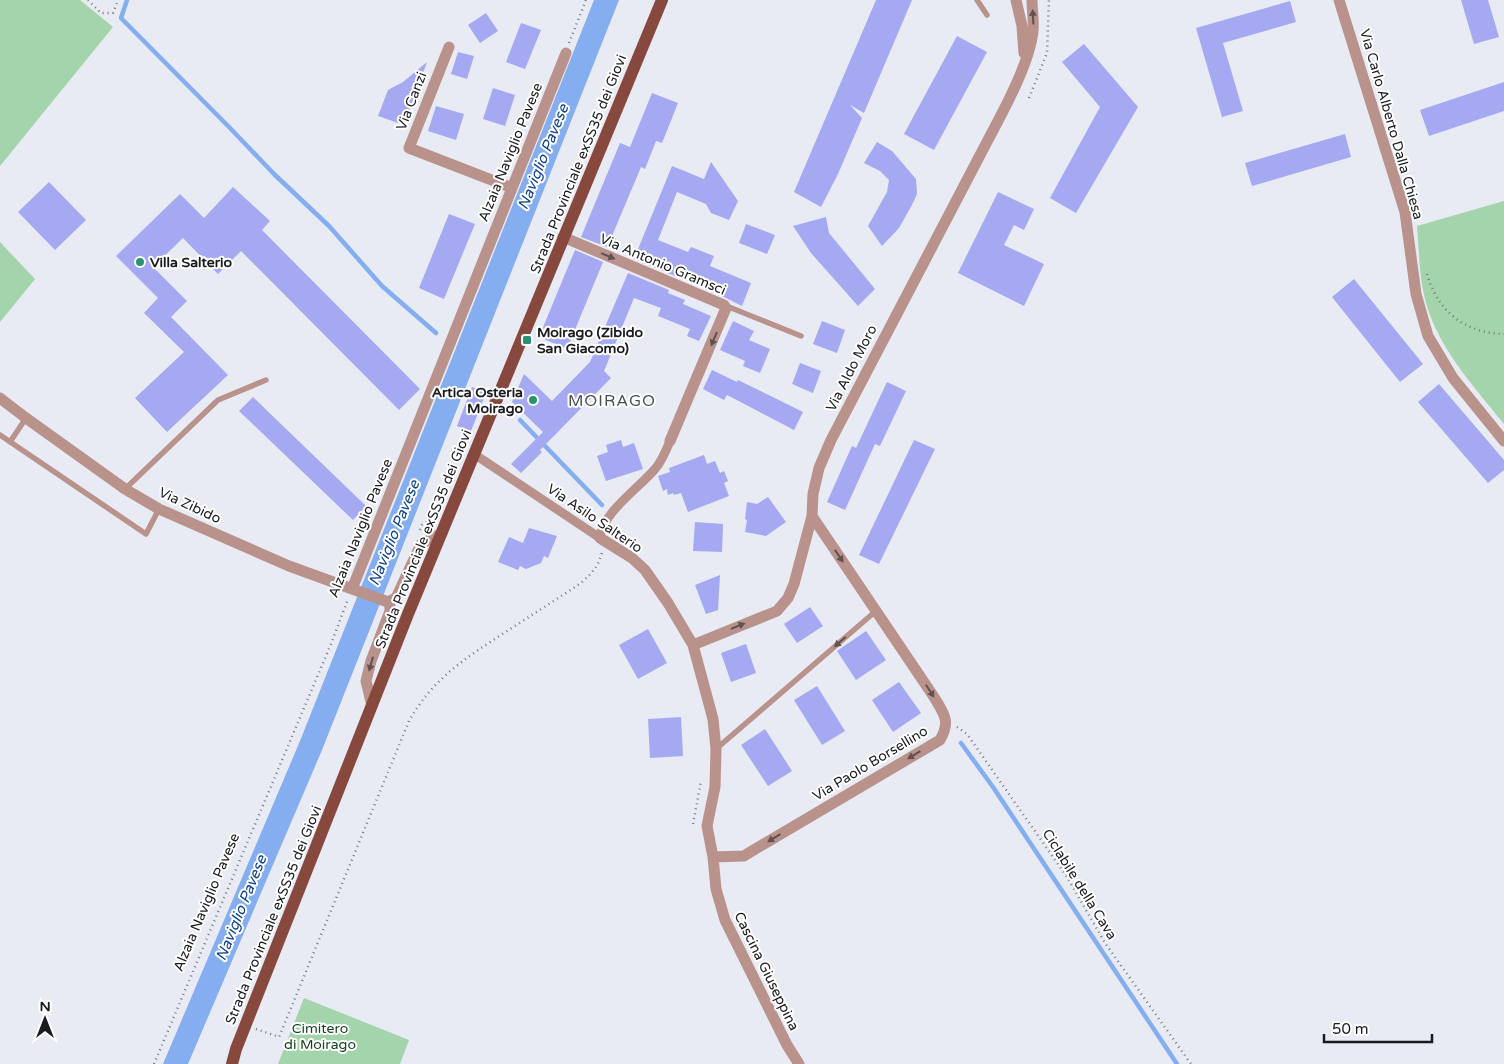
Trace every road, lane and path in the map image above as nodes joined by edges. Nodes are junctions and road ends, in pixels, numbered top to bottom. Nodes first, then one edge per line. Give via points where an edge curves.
1 (88, 0) edge
2 (118, 0) edge
3 (586, 0) edge
4 (662, 0) edge
5 (977, 0) edge
6 (1016, 0) edge
7 (1032, 0) edge
8 (1339, 0) edge
9 (988, 15) dead end
10 (449, 47) dead end
11 (566, 53) joint
12 (1022, 68) junction
13 (512, 188) junction
14 (563, 237) junction
15 (1426, 267) dead end
16 (724, 304) junction
17 (1504, 334) edge
18 (801, 336) dead end
19 (266, 380) dead end
20 (0, 398) edge
21 (26, 418) junction
22 (0, 435) edge
23 (670, 441) joint
24 (10, 442) junction
25 (1504, 442) edge
26 (474, 454) junction
27 (125, 489) junction
28 (159, 509) junction
29 (436, 516) dead end
30 (812, 516) junction
31 (420, 532) dead end
32 (442, 533) junction
33 (600, 538) junction
34 (352, 589) junction
35 (388, 602) junction
36 (877, 610) junction
37 (693, 645) junction
38 (372, 706) junction
39 (947, 723) junction
40 (716, 749) junction
41 (702, 776) dead end
42 (693, 826) dead end
43 (713, 858) junction
44 (246, 1024) junction
45 (154, 1064) edge
46 (232, 1064) edge
47 (799, 1064) edge
48 (1191, 1064) edge

1 - 2 path via 100,13 113,13
3 - 11 path
4 - 14 main road, Strada Provinciale exSS35 dei Giovi
5 - 9 lane
6 - 12 street, Via Aldo Moro via 1024,40
12 -> 7 street, Via Aldo Moro via 1033,31
8 - 25 street, Via Carlo Alberto Dalla Chiesa via 1405,212 1416,294 1428,336 1453,378
10 - 13 street, Via Canzi via 409,148
11 - 13 street, Alzaia Naviglio Pavese
12 - 30 street, Via Aldo Moro via 989,138 831,440 819,468
13 - 34 street, Alzaia Naviglio Pavese
14 -> 16 street, Via Antonio Gramsci
14 - 26 main road, Strada Provinciale exSS35 dei Giovi
15 - 17 path via 1435,294 1459,322 1489,334
16 - 18 lane
16 -> 23 street, Via Antonio Gramsci via 725,313
19 - 27 lane via 218,400
20 - 21 street, Via Zibido
21 - 24 lane
21 - 27 street, Via Zibido
22 - 24 lane
23 - 33 street, Via Antonio Gramsci via 654,471 617,507
24 - 28 lane via 146,534
26 - 32 main road, Strada Provinciale exSS35 dei Giovi
26 - 33 street, Via Asilo Salterio
27 - 28 street, Via Zibido
28 - 34 street, Via Zibido
29 - 31 path via 422,525
30 -> 36 street
37 -> 30 street, Via Aldo Moro via 776,611 788,598
32 - 35 street via 421,544 396,598
32 - 38 main road, Strada Provinciale exSS35 dei Giovi
33 - 37 street, Via Asilo Salterio via 645,570
33 - 44 path via 602,552 599,563 581,583 465,659 444,675 422,700 409,721 279,1037
34 - 35 street, Via Zibido
34 - 45 path, Alzaia Naviglio Pavese
35 -> 38 street via 390,611 366,681
36 -> 39 street via 934,696
36 -> 40 lane
37 - 40 street, Via Asilo Salterio via 713,719
38 - 44 main road, Strada Provinciale exSS35 dei Giovi
39 -> 43 street, Via Paolo Borsellino via 940,740 744,856
39 - 48 path, Ciclabile della Cava via 967,734 1067,877 1105,943
40 - 43 street, Via Asilo Salterio via 715,787 707,826
41 - 42 path
43 - 47 street, Cascina Giuseppina via 716,889 725,920
44 - 46 main road, Strada Provinciale exSS35 dei Giovi

